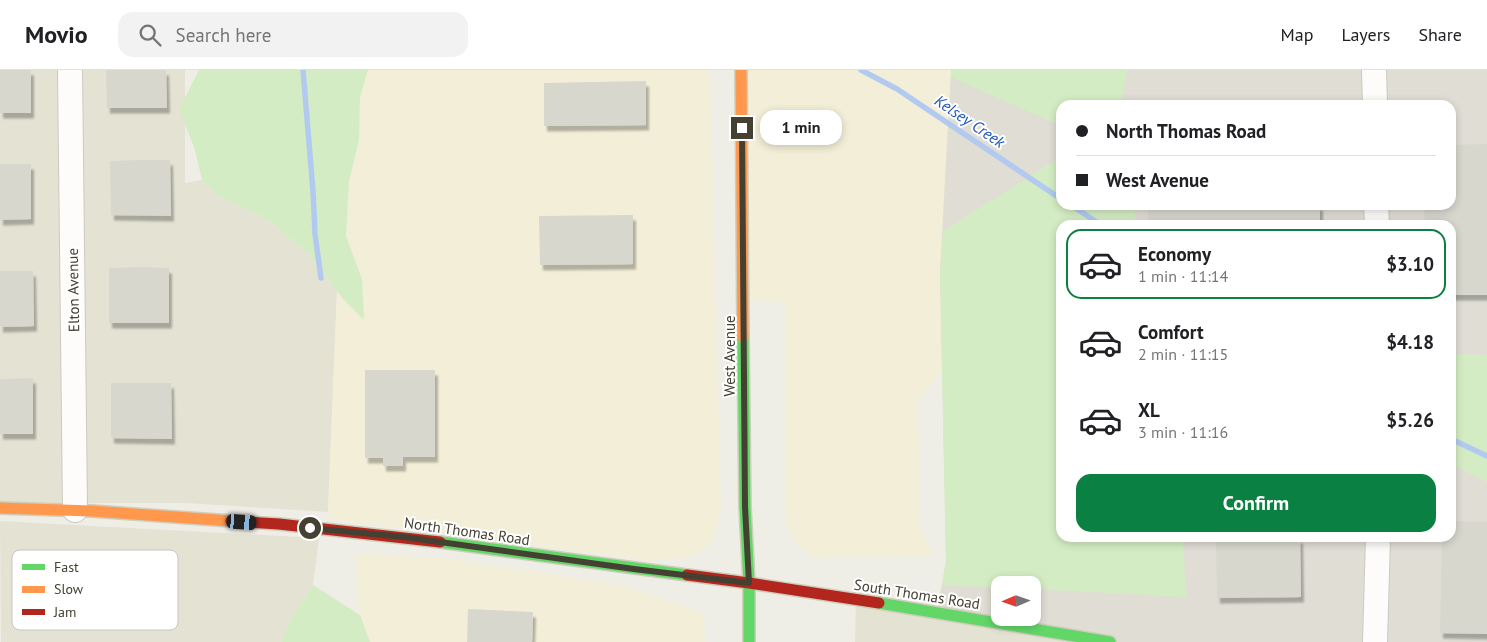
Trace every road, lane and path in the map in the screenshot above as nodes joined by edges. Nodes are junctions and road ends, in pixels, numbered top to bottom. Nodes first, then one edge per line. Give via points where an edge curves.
1 (70, 70) edge
2 (741, 70) edge
3 (1374, 70) edge
4 (1375, 100) edge
5 (0, 508) edge
6 (75, 510) junction
7 (1378, 542) edge
8 (749, 583) junction
9 (749, 642) edge
10 (1110, 642) edge
11 (1375, 642) edge

1 - 6 street, Elton Avenue
2 - 8 street, West Avenue via 745,507
3 - 4 street
5 - 6 street, North Thomas Road
6 - 8 street, North Thomas Road via 404,537
7 - 11 street
8 - 9 street, West Avenue
8 - 10 street, South Thomas Road

